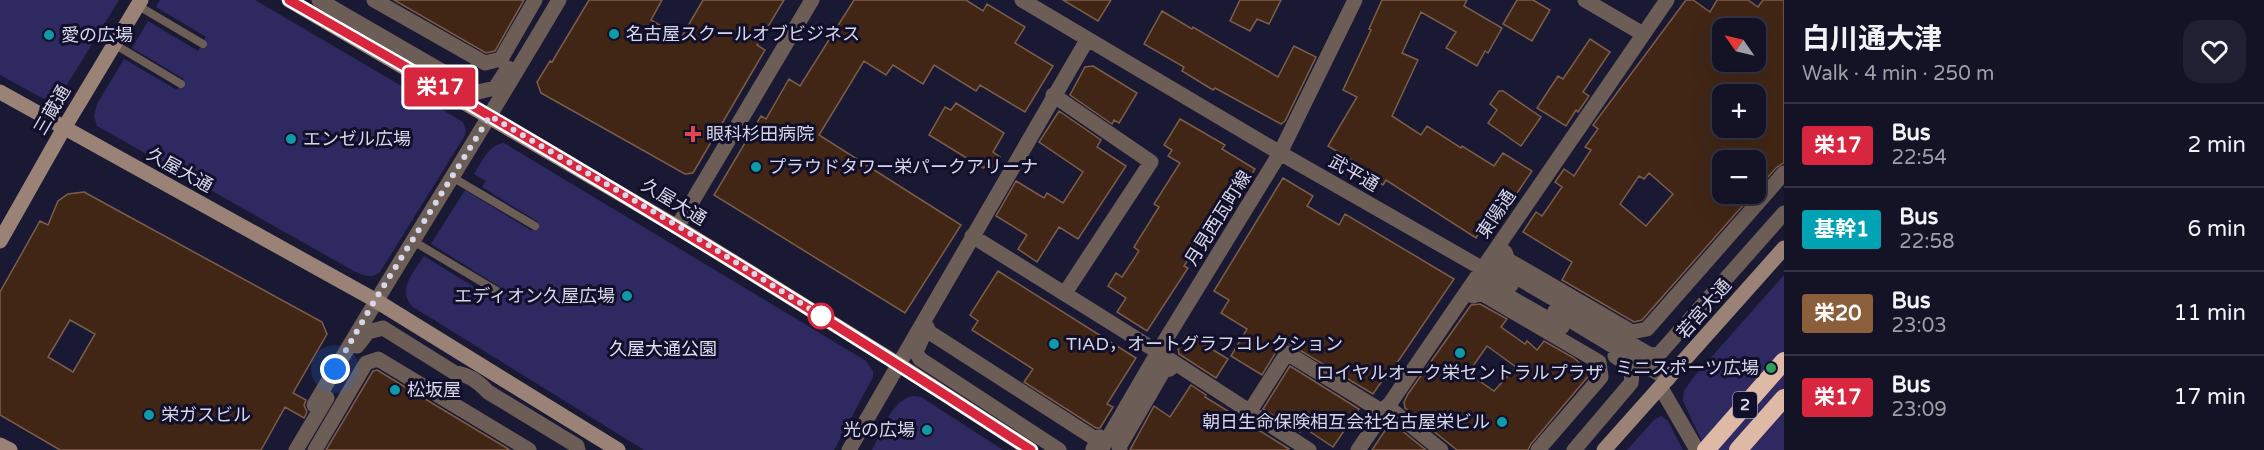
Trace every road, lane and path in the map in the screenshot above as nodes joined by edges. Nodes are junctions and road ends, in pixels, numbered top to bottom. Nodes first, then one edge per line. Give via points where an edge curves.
1 (289, 0) edge
2 (319, 0) edge
3 (374, 0) edge
4 (535, 0) edge
5 (548, 0) edge
6 (559, 0) edge
7 (812, 0) edge
8 (1022, 0) edge
9 (1354, 0) edge
10 (1585, 0) edge
11 (1667, 0) edge
12 (139, 3) edge
13 (1643, 34) junction
14 (1087, 40) junction
15 (114, 44) junction
16 (203, 44) dead end
17 (181, 84) dead end
18 (0, 92) edge
19 (1053, 95) junction
20 (490, 116) junction
21 (64, 128) junction
22 (1280, 153) junction
23 (1784, 173) edge
24 (452, 177) junction
25 (1784, 213) edge
26 (535, 226) dead end
27 (678, 226) junction
28 (972, 236) junction
29 (0, 241) edge
30 (413, 241) junction
31 (1784, 248) edge
32 (1483, 268) junction
33 (497, 291) dead end
34 (1065, 293) junction
35 (375, 300) junction
36 (1158, 352) junction
37 (1784, 361) edge
38 (898, 364) junction
39 (1664, 384) junction
40 (1784, 398) edge
41 (314, 405) dead end
42 (1385, 409) junction
43 (1250, 411) junction
44 (306, 419) dead end
45 (0, 445) edge
46 (601, 445) edge
47 (10, 450) edge
48 (288, 450) edge
49 (296, 450) edge
50 (315, 450) edge
51 (529, 450) edge
52 (578, 450) edge
53 (618, 450) edge
54 (849, 450) edge
55 (1031, 450) edge
56 (1059, 450) edge
57 (1093, 450) edge
58 (1101, 450) edge
59 (1110, 450) edge
60 (1120, 450) edge
61 (1309, 450) edge
62 (1358, 450) edge
63 (1441, 450) edge
64 (1538, 450) edge
65 (1574, 450) edge
66 (1604, 450) edge
67 (1697, 450) edge
68 (1706, 450) edge
69 (1738, 450) edge

1 - 20 street, 久屋大通
2 - 5 street via 478,92 488,91 499,83
3 - 4 street via 485,63 501,59
6 - 20 street
7 - 27 street
8 - 14 street, 武平通
9 - 22 street, 月見西瓦町線
10 - 13 street
11 - 13 street, 東陽通
12 - 15 street, 三蔵通
12 - 16 lane
13 - 32 street, 東陽通
14 - 19 street
14 - 22 street, 武平通
15 - 17 lane
15 - 21 street, 三蔵通
18 - 21 street, 久屋大通
19 - 28 street
19 - 34 street via 1151,162
20 - 24 street
20 - 27 street, 久屋大通
21 - 29 street, 三蔵通
21 - 35 street, 久屋大通
22 - 32 street, 武平通
22 - 36 street, 月見西瓦町線
23 - 25 street via 1647,329 1632,332 1508,260 1505,252 1500,263 1506,271 1652,356 1661,352
24 - 26 lane
24 - 30 street
27 - 38 street, 久屋大通
28 - 34 street
28 - 38 street
30 - 33 lane
30 - 35 street
31 - 39 street, 若宮大通
32 - 39 street, 武平通
32 - 42 street, 東陽通
34 - 36 street
35 - 41 street
35 - 46 street, 久屋大通
36 - 43 street
36 - 58 street, 月見西瓦町線
37 - 68 highway, 2
38 - 54 street
38 - 55 street, 久屋大通
39 - 66 street, 若宮大通
39 - 67 street, 武平通
40 - 69 highway, 2
42 - 43 street via 1287,353
42 - 62 street, 東陽通
42 - 63 street
43 - 61 street
44 - 48 street
45 - 47 street
46 - 53 street, 久屋大通
49 - 52 street via 363,336 383,328 455,374 472,378
50 - 51 street via 366,363 378,359
56 - 57 street via 920,359 917,346 927,327 929,332 1094,438 1100,437
59 - 60 street via 1157,370 1165,366 1170,369 1164,370
64 - 65 street via 1601,377 1599,362 1481,293 1473,296 1483,284 1618,358 1631,371 1628,389

